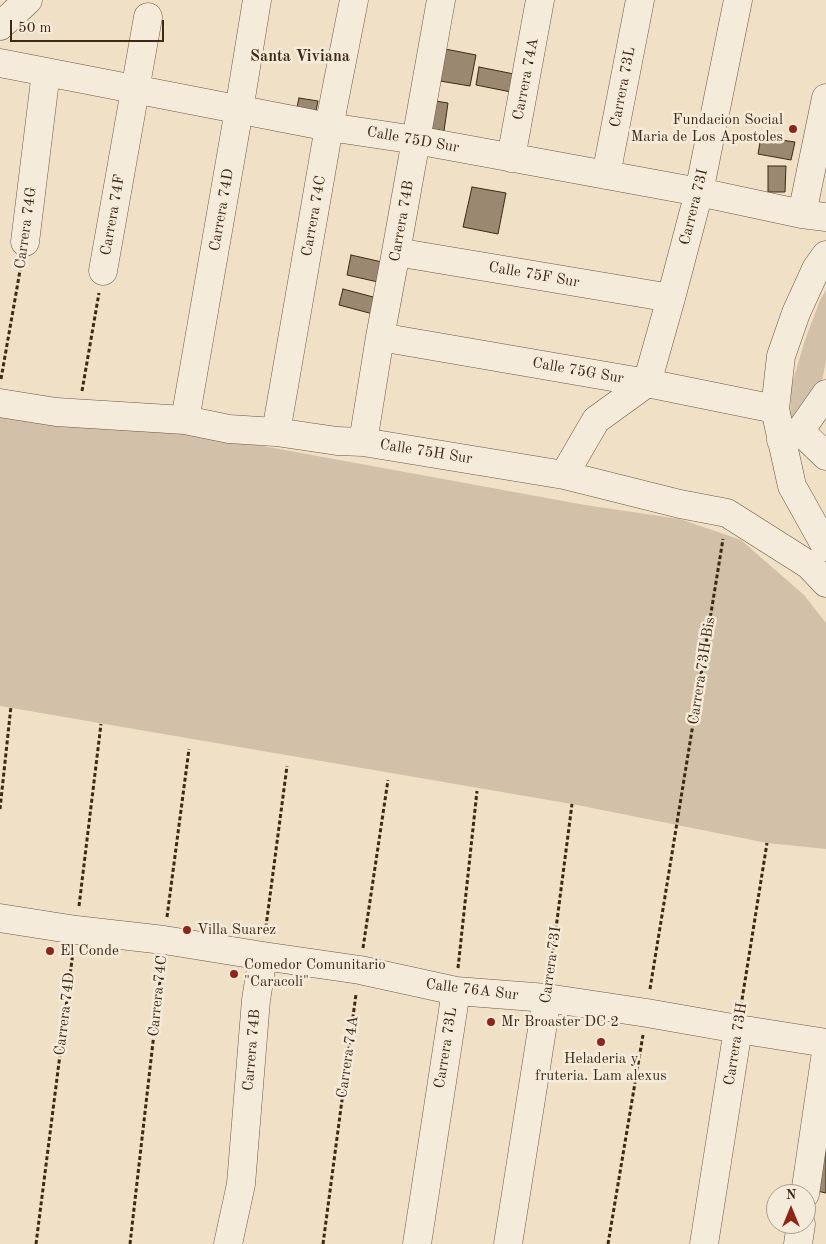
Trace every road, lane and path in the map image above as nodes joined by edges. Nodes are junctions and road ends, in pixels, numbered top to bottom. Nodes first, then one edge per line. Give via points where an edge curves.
1 (28, 0) edge
2 (257, 0) edge
3 (354, 0) edge
4 (441, 0) edge
5 (540, 0) edge
6 (640, 0) edge
7 (738, 0) edge
8 (148, 17) dead end
9 (0, 26) edge
10 (0, 63) edge
11 (46, 72) junction
12 (135, 88) junction
13 (826, 98) edge
14 (239, 110) junction
15 (329, 127) junction
16 (416, 140) junction
17 (511, 158) junction
18 (606, 175) junction
19 (699, 192) junction
20 (814, 216) edge
21 (25, 242) joint
22 (396, 252) junction
23 (826, 254) edge
24 (103, 271) joint
25 (671, 298) junction
26 (380, 337) junction
27 (647, 383) junction
28 (0, 384) edge
29 (826, 394) edge
30 (0, 403) edge
31 (775, 409) junction
32 (78, 414) junction
33 (185, 420) junction
34 (276, 432) junction
35 (791, 436) junction
36 (363, 442) junction
37 (826, 456) edge
38 (564, 475) junction
39 (727, 513) junction
40 (826, 547) edge
41 (826, 584) edge
42 (11, 706) dead end
43 (101, 724) dead end
44 (189, 749) dead end
45 (288, 766) dead end
46 (388, 780) dead end
47 (477, 791) dead end
48 (572, 804) dead end
49 (0, 809) edge
50 (677, 829) dead end
51 (767, 843) dead end
52 (0, 918) edge
53 (76, 930) junction
54 (164, 940) junction
55 (262, 956) junction
56 (360, 970) junction
57 (456, 990) junction
58 (547, 998) junction
59 (738, 1029) junction
60 (826, 1043) edge
61 (826, 1052) edge
62 (806, 1184) edge
63 (36, 1244) edge
64 (130, 1244) edge
65 (228, 1244) edge
66 (323, 1244) edge
67 (417, 1244) edge
68 (508, 1244) edge
69 (704, 1244) edge

1 - 9 street
2 - 14 street, Carrera 74D
3 - 15 street, Carrera 74C
4 - 16 street, Carrera 74B
5 - 17 street, Carrera 74A
6 - 18 street, Carrera 73L
7 - 19 street, Carrera 73I
8 - 12 street, Carrera 74F
10 - 11 street, Calle 75D Sur
11 - 12 street, Calle 75D Sur
11 - 21 street, Carrera 74G
12 - 14 street, Calle 75D Sur
12 - 24 street, Carrera 74F
13 - 20 street
14 - 15 street, Calle 75D Sur
14 - 33 street, Carrera 74D
15 - 16 street, Calle 75D Sur
15 - 34 street, Carrera 74C
16 - 17 street, Calle 75D Sur
16 - 22 street, Carrera 74B
17 - 18 street, Calle 75D Sur
18 - 19 street, Calle 75D Sur
19 - 20 street, Calle 75D Sur
19 - 25 street, Carrera 73I
21 - 28 path, Carrera 74G
22 - 25 street, Calle 75F Sur
22 - 26 street, Carrera 74B
23 - 31 street via 796,313 781,356
24 - 32 path, Carrera 74F
25 - 27 street, Carrera 73I
26 - 27 street, Calle 75G Sur
26 - 36 street, Carrera 74B
27 - 31 street, Calle 75G Sur
27 - 38 street via 596,420
29 - 35 street
30 - 32 street, Calle 75H Sur
31 - 35 street
32 - 33 street, Calle 75H Sur
33 - 34 street, Calle 75H Sur via 229,429
34 - 36 street, Calle 75H Sur
35 - 37 street
35 - 40 street via 792,486
36 - 38 street, Calle 75H Sur
38 - 39 street, Calle 75H Sur
39 - 41 street, Calle 75H Sur via 809,564
39 - 50 path, Carrera 73H Bis
42 - 49 path
43 - 53 path, Carrera 74D
44 - 54 path, Carrera 74C
45 - 55 path
46 - 56 path, Carrera 74A
47 - 57 path, Carrera 73L
48 - 58 path, Carrera 73I
51 - 59 path, Carrera 73H
52 - 53 street, Calle 76A Sur
53 - 54 street, Calle 76A Sur
53 - 63 path, Carrera 74D
54 - 55 street, Calle 76A Sur
54 - 64 path, Carrera 74C
55 - 56 street, Calle 76A Sur
55 - 65 street, Carrera 74B via 241,1184
56 - 57 street, Calle 76A Sur
56 - 66 path, Carrera 74A
57 - 58 street, Calle 76A Sur
57 - 67 street, Carrera 73L
58 - 59 street, Calle 76A Sur
58 - 68 street, Carrera 73I
59 - 60 street, Calle 76A Sur
59 - 69 street, Carrera 73H
61 - 62 street

